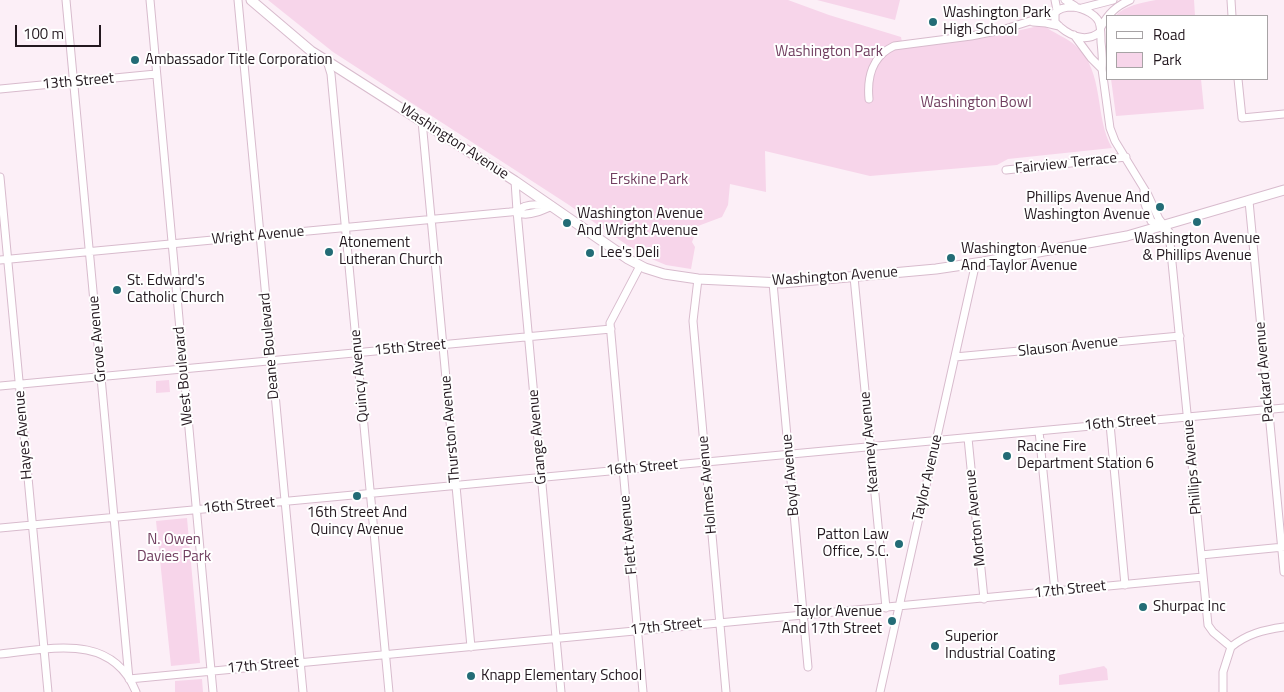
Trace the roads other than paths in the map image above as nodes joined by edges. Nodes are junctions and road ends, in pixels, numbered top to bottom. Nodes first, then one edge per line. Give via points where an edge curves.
1 (66, 0) edge
2 (150, 0) edge
3 (238, 0) edge
4 (251, 0) edge
5 (1055, 0) edge
6 (1065, 0) edge
7 (1113, 0) edge
8 (1130, 0) edge
9 (1231, 0) edge
10 (1080, 8) junction
11 (1056, 11) junction
12 (1108, 15) edge
13 (1232, 15) edge
14 (1106, 18) edge
15 (1030, 22) junction
16 (1059, 26) junction
17 (1100, 29) junction
18 (1074, 36) junction
19 (327, 62) junction
20 (1102, 69) junction
21 (156, 74) junction
22 (1238, 80) edge
23 (74, 82) junction
24 (0, 89) edge
25 (869, 100) dead end
26 (1284, 114) edge
27 (422, 121) junction
28 (1126, 158) junction
29 (1006, 170) dead end
30 (0, 177) edge
31 (515, 181) junction
32 (1284, 190) edge
33 (1249, 201) junction
34 (552, 206) junction
35 (517, 211) junction
36 (431, 219) junction
37 (346, 227) junction
38 (1164, 228) junction
39 (260, 236) junction
40 (172, 243) junction
41 (89, 251) junction
42 (4, 259) edge
43 (974, 263) junction
44 (640, 266) junction
45 (854, 277) junction
46 (698, 279) junction
47 (773, 283) junction
48 (611, 329) junction
49 (528, 336) junction
50 (1180, 336) junction
51 (443, 344) junction
52 (357, 352) junction
53 (955, 358) junction
54 (272, 360) junction
55 (184, 369) junction
56 (101, 376) junction
57 (19, 384) junction
58 (0, 386) edge
59 (1284, 408) edge
60 (1269, 409) junction
61 (1188, 417) junction
62 (1110, 424) junction
63 (1039, 431) junction
64 (968, 438) junction
65 (936, 441) junction
66 (870, 447) junction
67 (789, 455) junction
68 (706, 462) junction
69 (624, 470) junction
70 (542, 478) junction
71 (456, 486) junction
72 (371, 494) junction
73 (285, 502) junction
74 (197, 510) junction
75 (114, 518) junction
76 (32, 525) junction
77 (0, 528) edge
78 (1283, 547) edge
79 (1201, 555) junction
80 (1284, 572) edge
81 (1203, 577) junction
82 (1125, 585) junction
83 (1054, 592) junction
84 (984, 599) junction
85 (899, 607) junction
86 (886, 608) junction
87 (803, 615) junction
88 (720, 622) junction
89 (1283, 628) edge
90 (637, 630) junction
91 (555, 638) junction
92 (471, 647) junction
93 (1231, 647) junction
94 (44, 650) junction
95 (0, 654) edge
96 (386, 655) junction
97 (300, 663) junction
98 (808, 667) dead end
99 (212, 671) junction
100 (129, 679) junction
101 (48, 692) edge
102 (136, 692) edge
103 (214, 692) edge
104 (303, 692) edge
105 (389, 692) edge
106 (561, 692) edge
107 (644, 692) edge
108 (726, 692) edge
109 (880, 692) edge
110 (1223, 692) edge

1 - 23 street, Grove Avenue
2 - 21 street, West Boulevard
3 - 39 street, Deane Boulevard
4 - 19 main road, Washington Avenue
5 - 11 street
6 - 10 street
7 - 10 street
8 - 12 street
9 - 13 street
10 - 11 street
10 - 17 street via 1096,18
11 - 15 street
11 - 16 street via 1054,19
14 - 17 street
15 - 16 street
15 - 25 street via 971,36 886,49 869,76
16 - 18 street
17 - 18 street via 1090,38
17 - 20 street
18 - 20 street
19 - 27 main road, Washington Avenue
19 - 37 street, Quincy Avenue via 331,74
20 - 28 street via 1110,128
21 - 23 street, 13th Street
21 - 40 street, West Boulevard
22 - 26 street via 1242,118
23 - 24 street, 13th Street
23 - 41 street, Grove Avenue
27 - 31 main road, Washington Avenue
27 - 36 street, Thurston Avenue
28 - 29 street, Fairview Terrace
28 - 38 street
30 - 42 street, Hayes Avenue
31 - 34 main road, Washington Avenue
31 - 35 street, Grange Avenue
32 - 33 main road, Washington Avenue
33 - 38 main road, Washington Avenue
33 - 60 street, Packard Avenue
34 - 35 street, Wright Avenue via 539,204
34 - 44 main road, Washington Avenue
35 - 36 street, Wright Avenue
35 - 49 street, Grange Avenue
36 - 37 street, Wright Avenue
36 - 51 street, Thurston Avenue
37 - 39 street, Wright Avenue
37 - 52 street, Quincy Avenue
38 - 43 main road, Washington Avenue
38 - 50 street, Phillips Avenue
39 - 40 street, Wright Avenue
39 - 54 street, Deane Boulevard
40 - 41 street, Wright Avenue
40 - 55 street, West Boulevard
41 - 42 street, Wright Avenue
41 - 56 street, Grove Avenue
42 - 57 street, Hayes Avenue
43 - 45 main road, Washington Avenue
43 - 53 street, Taylor Avenue
44 - 46 main road, Washington Avenue via 664,274
44 - 48 street, Flett Avenue via 610,323
45 - 47 main road, Washington Avenue
45 - 66 street, Kearney Avenue
46 - 47 main road, Washington Avenue
46 - 68 street, Holmes Avenue via 693,321
47 - 67 street, Boyd Avenue
48 - 49 street, 15th Street
48 - 69 street, Flett Avenue
49 - 51 street, 15th Street
49 - 70 street, Grange Avenue
50 - 53 street, Slauson Avenue
50 - 61 street, Phillips Avenue
51 - 52 street, 15th Street
51 - 71 street, Thurston Avenue
52 - 54 street, 15th Street
52 - 72 street, Quincy Avenue
53 - 65 street, Taylor Avenue
54 - 55 street, 15th Street
54 - 73 street, Deane Boulevard
55 - 56 street, 15th Street
55 - 74 street, West Boulevard
56 - 57 street, 15th Street
56 - 75 street, Grove Avenue
57 - 58 street, 15th Street
57 - 76 street, Hayes Avenue
59 - 60 street, 16th Street
60 - 61 street, 16th Street
60 - 78 street, Packard Avenue
61 - 62 street, 16th Street
61 - 79 street, Phillips Avenue
62 - 63 street, 16th Street
62 - 82 street
63 - 64 street, 16th Street
63 - 83 street
64 - 65 street, 16th Street
64 - 84 street, Morton Avenue
65 - 66 street, 16th Street
65 - 85 street, Taylor Avenue
66 - 67 street, 16th Street
66 - 86 street, Kearney Avenue
67 - 68 street, 16th Street
67 - 87 street, Boyd Avenue
68 - 69 street, 16th Street
68 - 88 street, Holmes Avenue
69 - 70 street, 16th Street
69 - 90 street, Flett Avenue
70 - 71 street, 16th Street
70 - 91 street, Grange Avenue
71 - 72 street, 16th Street
71 - 92 street, Thurston Avenue
72 - 73 street, 16th Street
72 - 96 street, Quincy Avenue
73 - 74 street, 16th Street
73 - 97 street, Deane Boulevard
74 - 75 street, 16th Street
74 - 99 street, West Boulevard
75 - 76 street, 16th Street
75 - 100 street, Grove Avenue
76 - 77 street, 16th Street
76 - 94 street, Hayes Avenue
78 - 79 street
78 - 80 street, Packard Avenue
79 - 81 street, Phillips Avenue
81 - 82 street, 17th Street
81 - 93 street, Phillips Avenue via 1208,625
82 - 83 street, 17th Street
83 - 84 street, 17th Street
84 - 85 street, 17th Street
85 - 86 street, 17th Street
85 - 109 street, Taylor Avenue
86 - 87 street, 17th Street
87 - 88 street, 17th Street
87 - 98 street, Boyd Avenue
88 - 90 street, 17th Street
88 - 108 street, Holmes Avenue
89 - 93 street via 1261,630
90 - 91 street, 17th Street
90 - 107 street, Flett Avenue
91 - 92 street, 17th Street
91 - 106 street, Grange Avenue
92 - 96 street, 17th Street
93 - 110 street via 1223,672
94 - 95 street
94 - 100 street via 91,650 113,661
94 - 101 street, Hayes Avenue
96 - 97 street, 17th Street
96 - 105 street, Quincy Avenue
97 - 99 street, 17th Street
97 - 104 street, Deane Boulevard
99 - 100 street, 17th Street
99 - 103 street, West Boulevard
100 - 102 street

